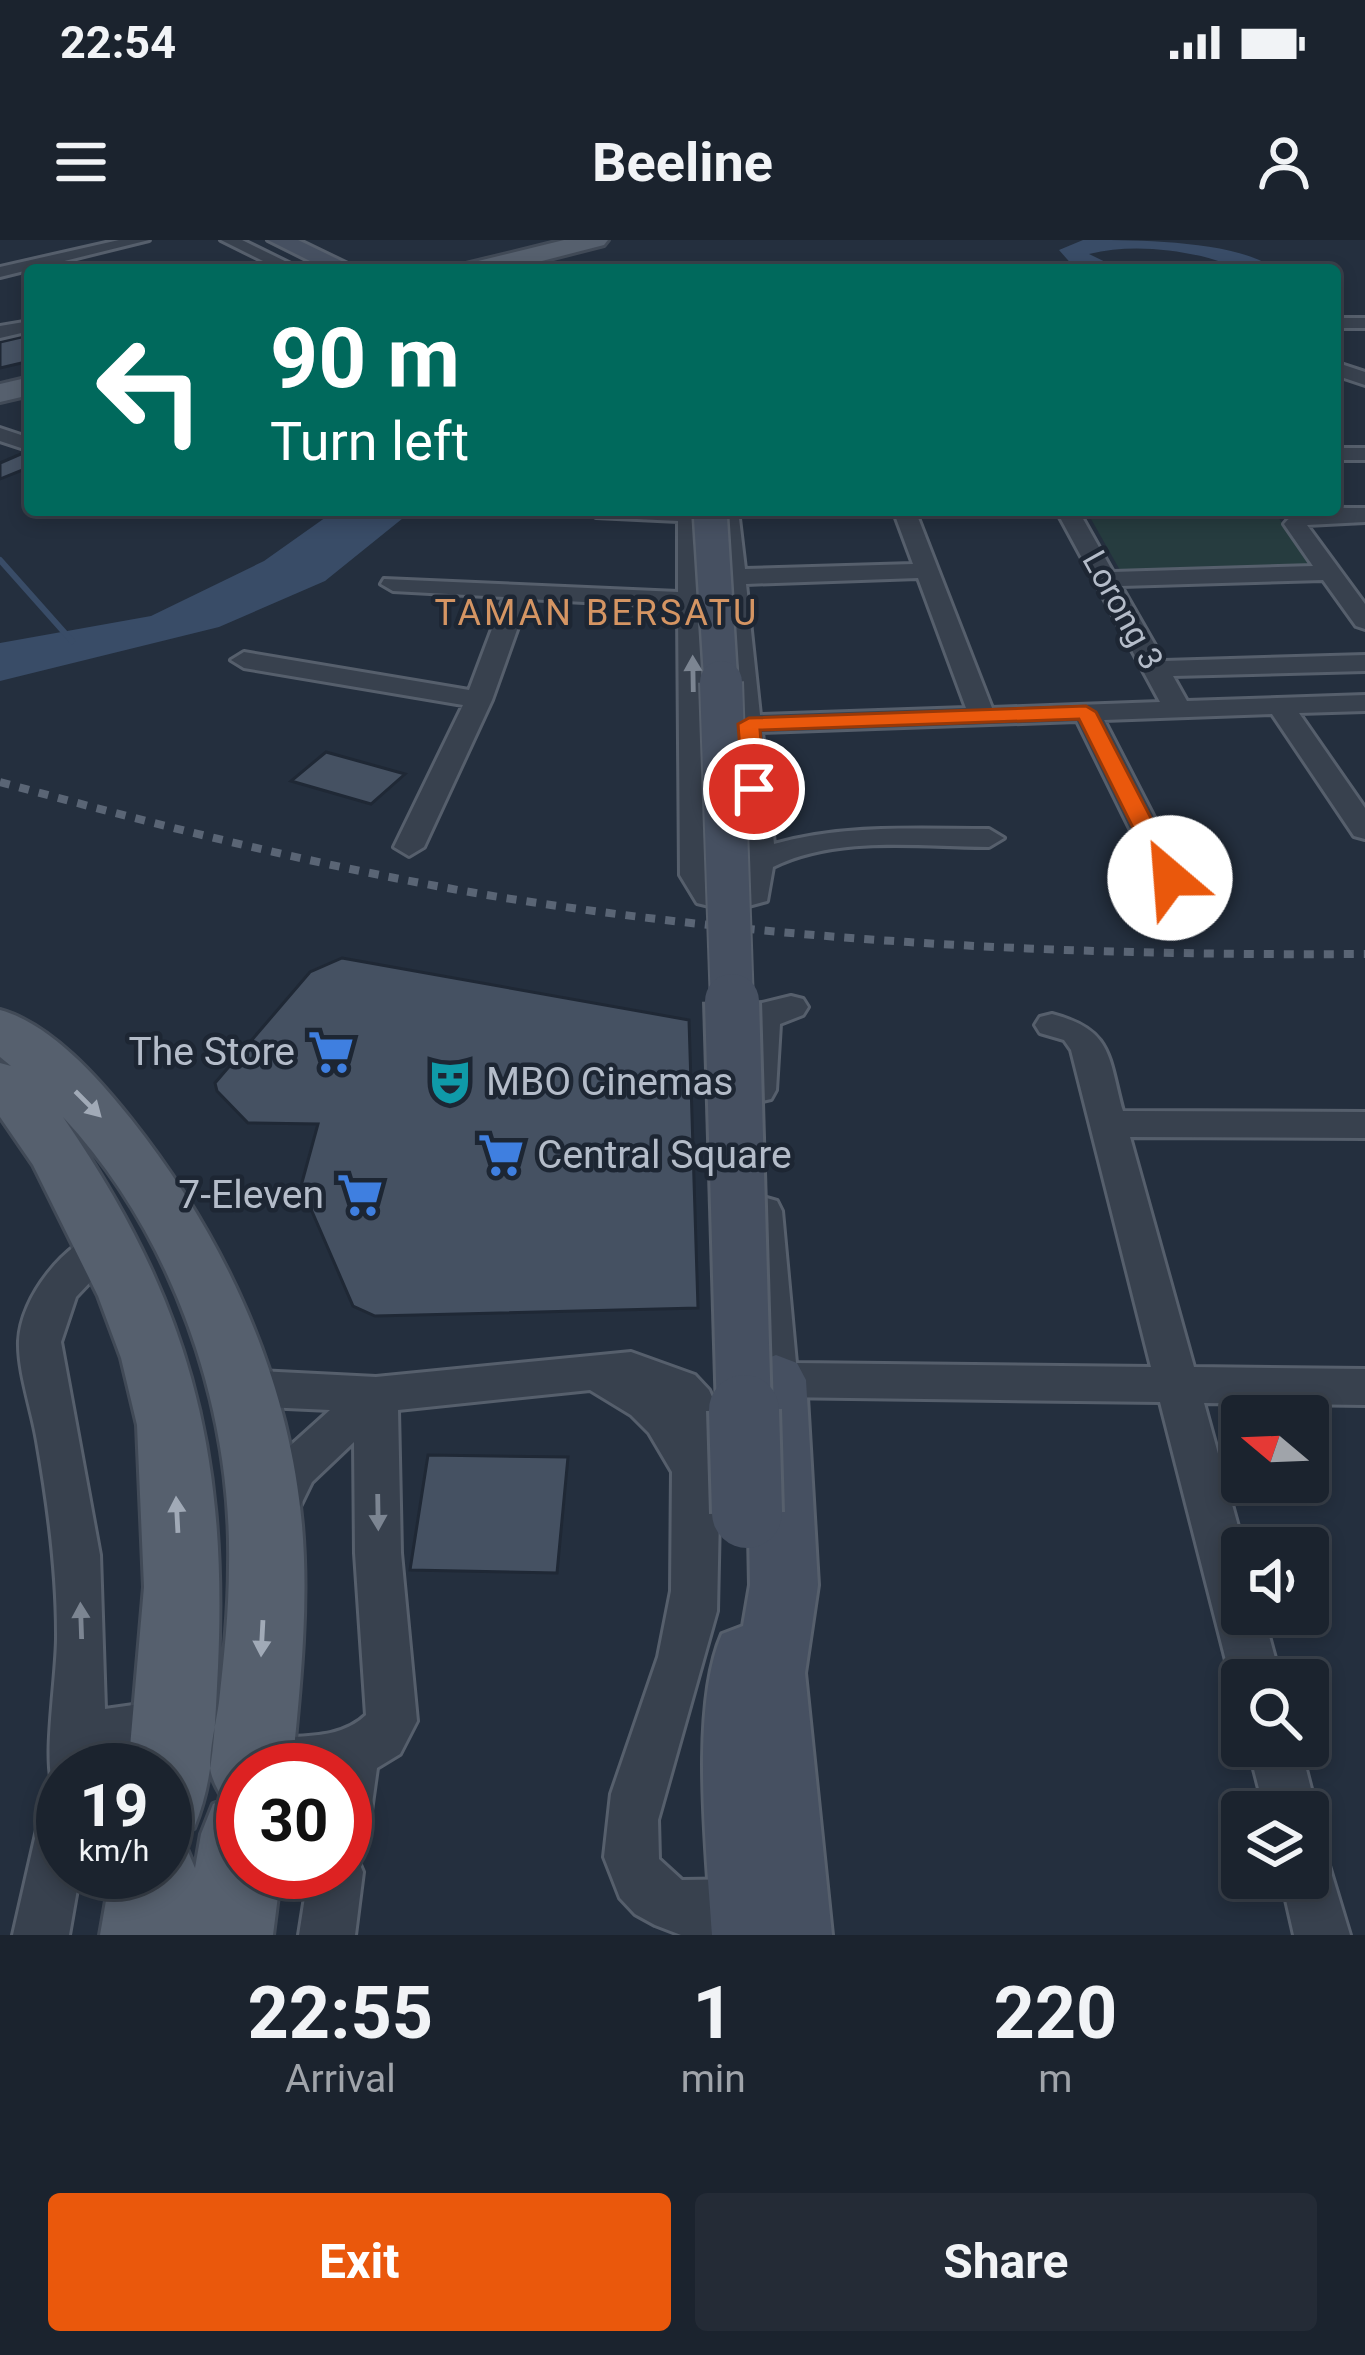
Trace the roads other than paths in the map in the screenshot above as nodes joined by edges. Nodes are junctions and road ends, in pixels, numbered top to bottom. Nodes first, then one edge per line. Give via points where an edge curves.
1 (72, 240) edge
2 (141, 240) edge
3 (229, 240) edge
4 (279, 240) edge
5 (554, 249) edge
6 (108, 258) junction
7 (62, 264) edge
8 (84, 264) edge
9 (282, 264) edge
10 (334, 264) edge
11 (499, 264) edge
12 (513, 264) edge
13 (1365, 515) edge
14 (696, 516) edge
15 (696, 516) edge
16 (728, 516) edge
17 (906, 516) edge
18 (1070, 516) edge
19 (927, 571) junction
20 (1328, 573) junction
21 (734, 577) junction
22 (1106, 579) junction
23 (393, 584) dead end
24 (519, 589) junction
25 (692, 600) junction
26 (1365, 621) edge
27 (244, 660) dead end
28 (1365, 663) edge
29 (1156, 669) junction
30 (479, 700) junction
31 (1365, 703) edge
32 (1280, 706) junction
33 (1178, 709) junction
34 (1086, 712) junction
35 (982, 716) junction
36 (749, 724) junction
37 (757, 821) junction
38 (1365, 830) edge
39 (989, 838) dead end
40 (816, 842) junction
41 (409, 848) dead end
42 (759, 862) junction
43 (1191, 920) dead end
44 (790, 1007) dead end
45 (1052, 1025) dead end
46 (0, 1028) edge
47 (0, 1082) edge
48 (1108, 1124) junction
49 (1365, 1125) edge
50 (106, 1244) junction
51 (776, 1380) junction
52 (1365, 1387) edge
53 (241, 1388) junction
54 (1180, 1388) junction
55 (376, 1395) junction
56 (266, 1556) junction
57 (1251, 1659) edge
58 (766, 1677) junction
59 (176, 1723) junction
60 (76, 1743) edge
61 (111, 1743) edge
62 (173, 1743) edge
63 (252, 1743) edge
64 (372, 1745) edge
65 (48, 1899) edge
66 (150, 1899) edge
67 (234, 1899) edge
68 (332, 1899) edge
69 (1313, 1899) edge
70 (765, 1926) edge
71 (41, 1935) edge
72 (144, 1935) edge
73 (229, 1935) edge
74 (327, 1935) edge
75 (1322, 1935) edge

1 - 6 street
2 - 6 street
3 - 9 street
4 - 10 street
5 - 11 main road
5 - 12 main road
6 - 7 street
6 - 8 street
13 - 20 street via 1295,520
14 - 25 street
15 - 58 street, bridge via 725,747 747,1513
16 - 21 street
17 - 19 street
18 - 22 street, Lorong 3
19 - 21 street
19 - 35 street
20 - 22 street
20 - 26 street
21 - 36 street
22 - 29 street, Lorong 3
23 - 24 street
24 - 25 street
24 - 30 street
42 -> 25 street via 756,894 743,901 708,896 698,883
27 - 30 street
28 - 29 street
29 - 33 street, Lorong 3
30 - 41 street
31 - 32 street
32 - 33 street
32 - 38 street
33 - 34 street
34 - 35 street
34 - 43 street
35 - 36 street
36 - 37 street
37 - 40 street
37 - 42 street
39 - 40 street
40 - 42 street
44 - 51 street via 770,1012 758,1060
45 - 48 street via 1083,1038
46 -> 53 main road via 100,1114 134,1160 178,1238
47 - 50 main road via 58,1152
48 - 49 street
48 - 54 street
59 -> 50 main road via 181,1577 174,1450 161,1377
60 -> 50 street via 79,1559 40,1342 59,1287
51 - 54 street
51 - 58 street via 784,1585
52 - 54 street
53 - 55 street
53 - 56 main road
54 - 57 street
55 - 56 street via 296,1469 274,1510
55 -> 64 street via 392,1721
55 - 70 street via 598,1375 659,1409 693,1471 697,1573 690,1629 629,1849 647,1891 666,1903
56 -> 63 main road
58 - 70 street
59 - 61 street
59 - 62 main road
65 - 71 street
66 - 72 main road
67 - 73 main road
68 - 74 street
69 - 75 street

